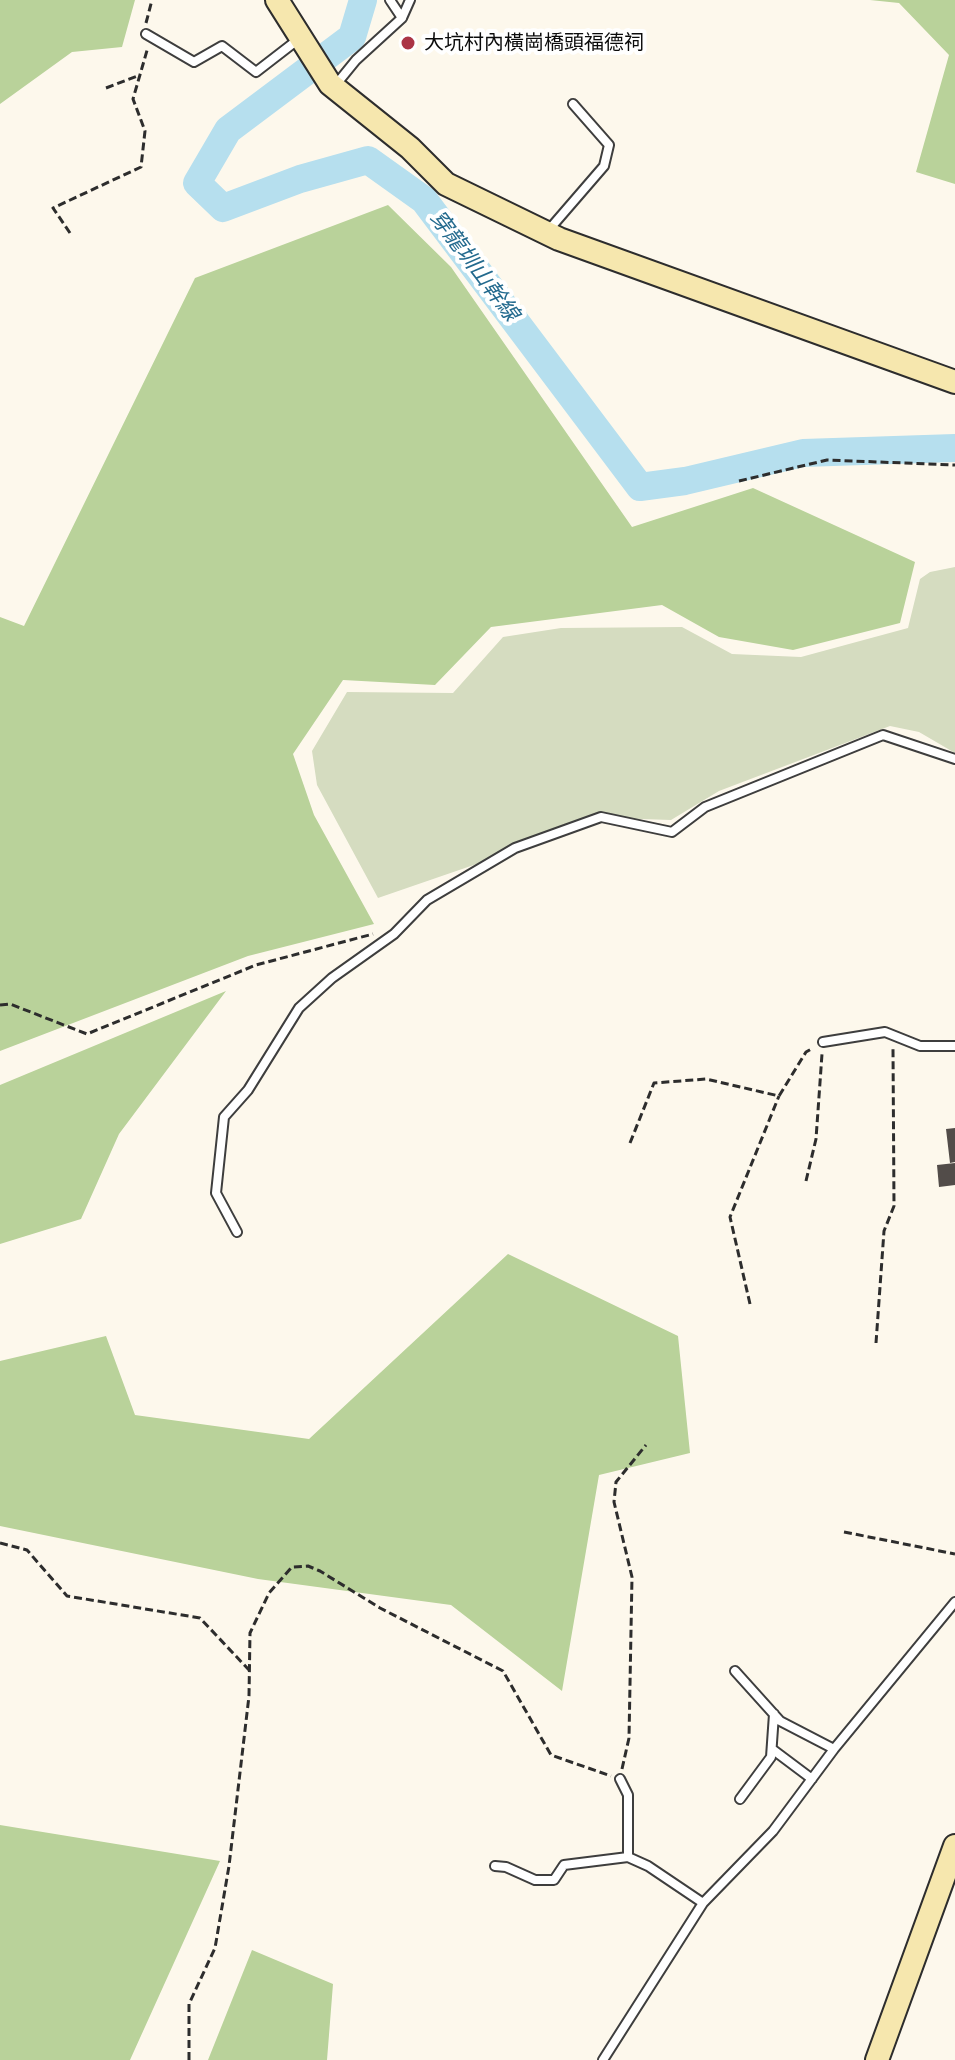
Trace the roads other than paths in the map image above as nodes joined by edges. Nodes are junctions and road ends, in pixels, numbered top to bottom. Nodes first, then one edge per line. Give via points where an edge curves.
1 (277, 0) edge
2 (390, 0) edge
3 (410, 0) edge
4 (402, 18) junction
5 (146, 34) road end
6 (302, 40) junction
7 (332, 86) junction
8 (573, 104) dead end
9 (547, 233) junction
10 (955, 382) edge
11 (955, 759) edge
12 (823, 1042) road end
13 (955, 1046) edge
14 (237, 1232) dead end
15 (955, 1602) edge
16 (735, 1671) dead end
17 (774, 1714) junction
18 (772, 1749) junction
19 (834, 1749) junction
20 (620, 1779) road end
21 (812, 1779) junction
22 (740, 1799) dead end
23 (955, 1846) edge
24 (628, 1857) junction
25 (495, 1866) dead end
26 (703, 1903) junction
27 (603, 2060) edge
28 (877, 2060) edge

1 - 6 street
2 - 4 lane
3 - 4 lane
4 - 7 lane
5 - 6 lane via 194,62 222,46 256,72
6 - 7 street
7 - 9 street via 446,184
8 - 9 lane via 609,145 604,166
9 - 10 street
11 - 14 lane via 883,735 705,807 672,832 601,817 515,848 427,900 394,934 299,1008 248,1090 224,1117 216,1193
12 - 13 lane via 885,1032 920,1046
15 - 19 lane
16 - 17 lane
17 - 18 lane
17 - 19 lane
18 - 21 lane
18 - 22 lane
19 - 21 lane
20 - 24 lane via 628,1795
21 - 26 lane via 773,1831
23 - 28 street
24 - 25 lane via 564,1865 554,1880 535,1880
24 - 26 lane
26 - 27 lane

